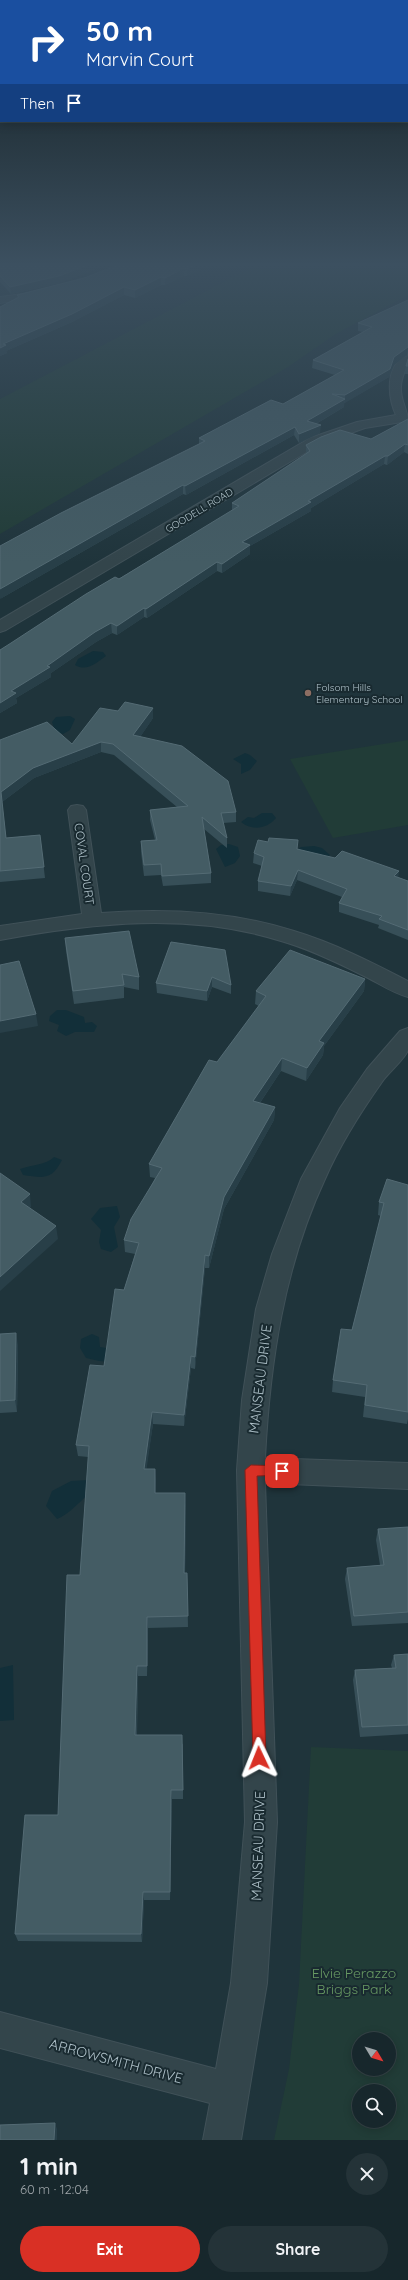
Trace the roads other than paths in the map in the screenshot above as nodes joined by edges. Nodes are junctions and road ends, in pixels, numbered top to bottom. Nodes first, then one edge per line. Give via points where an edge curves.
1 (406, 363) edge
2 (405, 418) edge
3 (0, 627) edge
4 (77, 810) dead end
5 (92, 918) junction
6 (0, 933) edge
7 (408, 990) edge
8 (408, 1036) edge
9 (251, 1470) junction
10 (408, 1476) edge
11 (0, 2030) edge
12 (232, 2091) junction
13 (222, 2140) edge

1 - 2 street via 395,380 393,393
2 - 3 street, GOODELL ROAD via 355,427 315,442
4 - 5 street, COVAL COURT
5 - 6 street
5 - 7 street via 168,916 222,922 275,933 326,949
8 - 9 street, MANSEAU DRIVE via 375,1075 348,1114 313,1179 284,1254 269,1309 255,1400
9 - 10 street
9 - 12 street, MANSEAU DRIVE via 261,1822 250,1983
11 - 12 street, ARROWSMITH DRIVE
12 - 13 street, MANSEAU DRIVE

